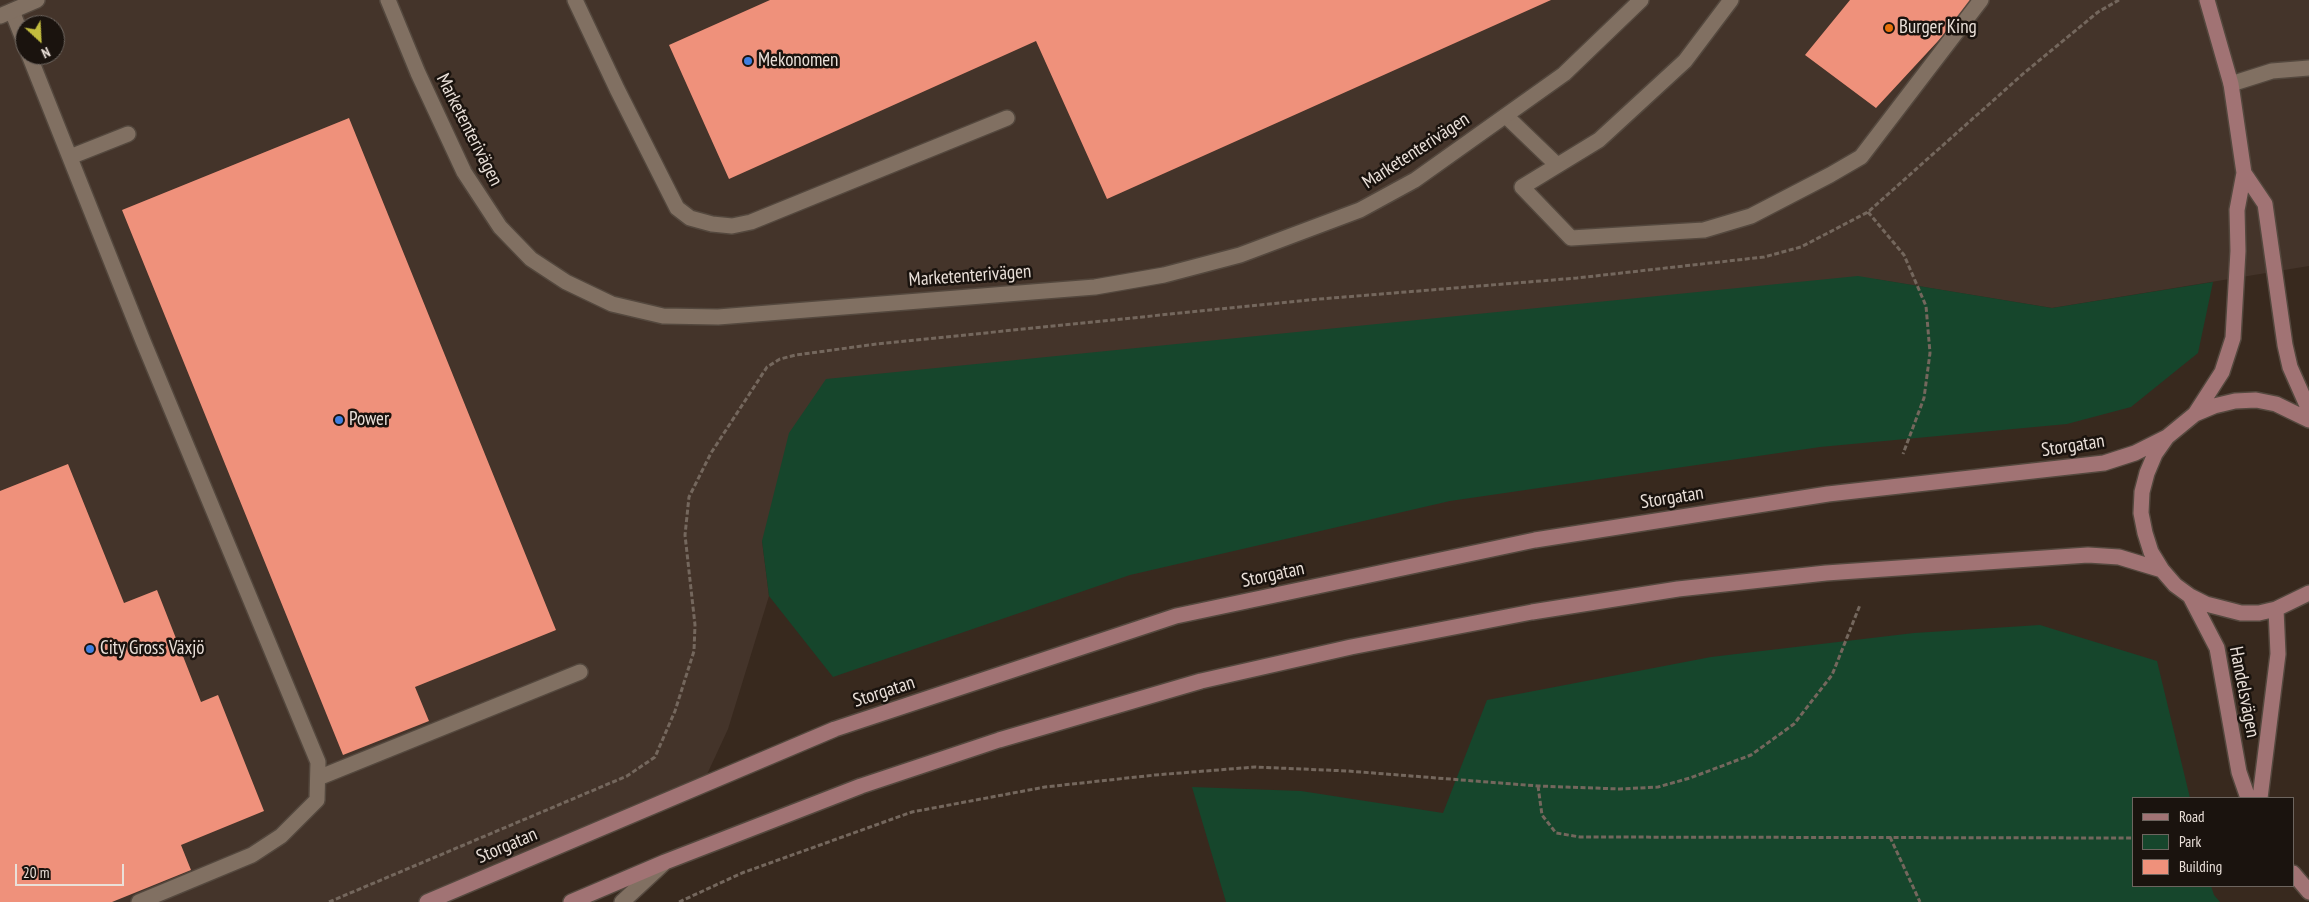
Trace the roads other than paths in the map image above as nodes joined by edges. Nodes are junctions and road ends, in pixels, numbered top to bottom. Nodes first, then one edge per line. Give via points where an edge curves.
1 (37, 0) edge
2 (388, 0) edge
3 (575, 0) edge
4 (1641, 0) edge
5 (1731, 0) edge
6 (1981, 0) edge
7 (2207, 0) edge
8 (6, 14) edge
9 (15, 28) edge
10 (33, 65) edge
11 (2309, 68) edge
12 (2231, 84) junction
13 (1506, 116) junction
14 (1008, 118) dead end
15 (128, 134) dead end
16 (70, 157) junction
17 (1557, 165) junction
18 (2244, 173) junction
19 (2309, 410) edge
20 (2194, 414) junction
21 (2309, 420) edge
22 (2167, 437) junction
23 (2162, 570) junction
24 (2309, 593) edge
25 (2190, 596) junction
26 (2276, 609) junction
27 (580, 672) dead end
28 (318, 778) junction
29 (2248, 797) edge
30 (2260, 797) edge
31 (665, 862) junction
32 (2294, 874) edge
33 (2309, 892) edge
34 (139, 902) edge
35 (427, 902) edge
36 (571, 902) edge
37 (622, 902) edge

1 - 8 street
2 - 13 street, Marketenterivägen via 464,172 500,227 531,259 566,282 612,304 663,316 718,317 1095,287 1164,274 1240,255 1360,210 1415,180
3 - 14 street via 616,89 678,208 690,218 732,226 751,222
4 - 13 street, Marketenterivägen via 1564,74
5 - 17 street via 1685,60 1599,140
6 - 17 street via 1861,157 1751,216 1704,230 1571,238 1522,187
7 - 12 main road
8 - 9 street
10 - 16 street
11 - 12 street via 2272,71
12 - 18 main road
13 - 17 street
15 - 16 street
16 - 28 street via 143,342 318,762
18 - 19 main road via 2264,204 2285,345 2290,367
18 - 20 main road via 2237,210 2233,338 2222,372
20 - 21 main road via 2228,402 2256,400 2276,404
20 - 22 main road
22 - 23 main road via 2147,473 2141,513 2144,533
22 - 35 main road, Storgatan via 2135,453 2104,463 1828,494 1535,540 1176,616 835,729
23 - 25 main road
23 - 31 main road via 2119,557 2031,558 1816,574 1678,589 1523,614 1201,680 999,740 861,786
24 - 26 main road
25 - 26 main road via 2206,604 2241,613
25 - 29 main road, Handelsvägen via 2217,648 2239,772
26 - 30 main road, Handelsvägen via 2278,654
27 - 28 street
28 - 34 street via 317,800 281,836 252,855
31 - 36 main road
31 - 37 street
32 - 33 main road

